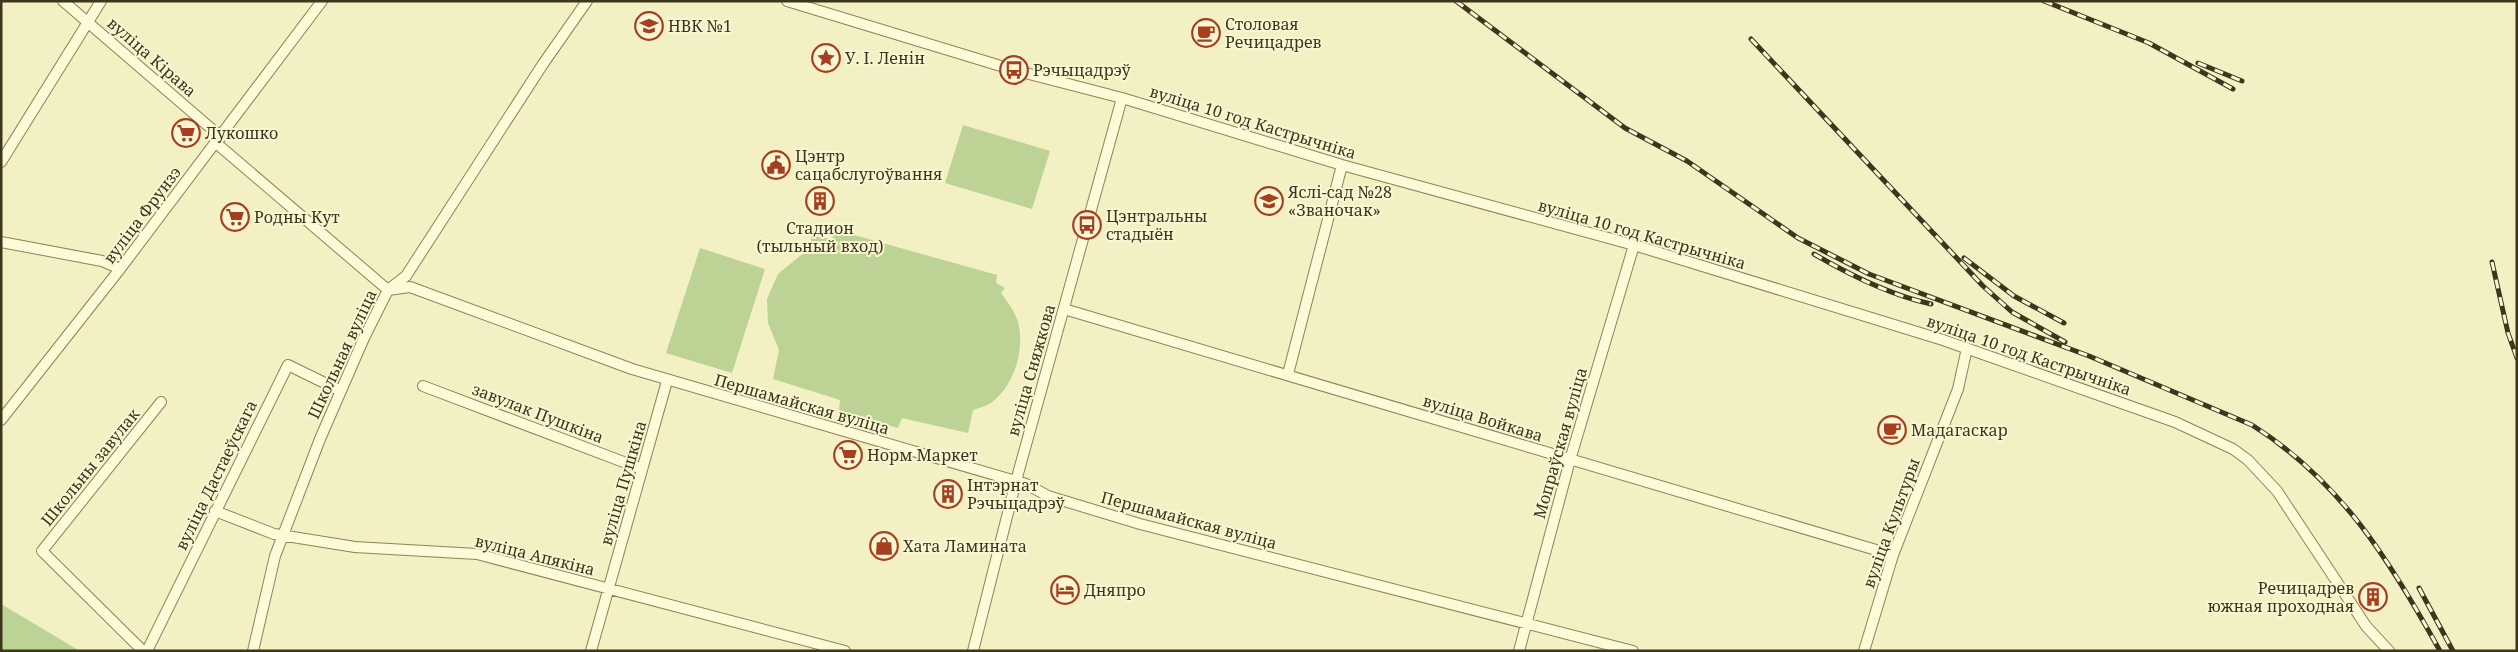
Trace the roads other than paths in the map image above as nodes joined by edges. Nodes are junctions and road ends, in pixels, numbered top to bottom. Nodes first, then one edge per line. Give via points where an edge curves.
1 (62, 1) edge
2 (101, 1) edge
3 (322, 1) edge
4 (587, 1) edge
5 (787, 1) edge
6 (88, 22) junction
7 (1122, 98) junction
8 (218, 140) junction
9 (1, 162) edge
10 (1342, 165) junction
11 (1, 242) edge
12 (1634, 245) junction
13 (120, 269) junction
14 (388, 290) junction
15 (1064, 309) junction
16 (1967, 348) junction
17 (1288, 374) junction
18 (667, 381) junction
19 (424, 386) dead end
20 (341, 391) junction
21 (161, 402) dead end
22 (1, 420) edge
23 (1570, 460) junction
24 (642, 469) junction
25 (1016, 481) junction
26 (215, 511) junction
27 (283, 535) junction
28 (1893, 555) junction
29 (608, 588) junction
30 (1525, 624) junction
31 (145, 651) edge
32 (253, 651) edge
33 (591, 651) edge
34 (845, 651) edge
35 (973, 651) edge
36 (1519, 651) edge
37 (1633, 651) edge
38 (1864, 651) edge
39 (2389, 651) edge

1 - 6 street, вуліца Кірава
2 - 6 street
3 - 8 street, вуліца Фрунзэ
4 - 14 street, Школьная вуліца via 406,276
5 - 7 street, вуліца 10 год Кастрычніка via 1014,70
6 - 8 street, вуліца Кірава
6 - 9 street
7 - 10 street, вуліца 10 год Кастрычніка
7 - 15 street, вуліца Сняжкова
8 - 13 street, вуліца Фрунзэ
8 - 14 street
10 - 12 street, вуліца 10 год Кастрычніка
10 - 17 street
11 - 13 street via 102,261
12 - 16 street, вуліца 10 год Кастрычніка
12 - 23 street, Мопраўская вуліца
13 - 22 street, вуліца Фрунзэ
14 - 18 street, Першамайская вуліца via 410,287
14 - 20 street, Школьная вуліца
15 - 17 street, вуліца Войкава
15 - 25 street, вуліца Сняжкова
16 - 28 street, вуліца Культуры via 1958,389
16 - 39 street, вуліца 10 год Кастрычніка via 2175,422 2233,449 2277,491 2366,626
17 - 23 street, вуліца Войкава
18 - 24 street, вуліца Пушкіна
18 - 25 street, Першамайская вуліца
19 - 24 street, завулак Пушкіна
20 - 26 street, вуліца Дастаеўскага via 288,365
20 - 27 street, Школьная вуліца
21 - 31 street, Школьны завулак via 42,551
23 - 28 street, вуліца Войкава
23 - 30 street, Мопраўская вуліца
24 - 29 street, вуліца Пушкіна
25 - 30 street, Першамайская вуліца via 1048,496 1140,524
25 - 35 street, вуліца Сняжкова
26 - 27 street, вуліца Апякіна
26 - 31 street, вуліца Дастаеўскага
27 - 29 street, вуліца Апякіна via 354,547 478,554
27 - 32 street, Школьная вуліца
28 - 38 street, вуліца Культуры
29 - 33 street, вуліца Пушкіна
29 - 34 street, вуліца Апякіна
30 - 36 street, Мопраўская вуліца
30 - 37 street, Першамайская вуліца

